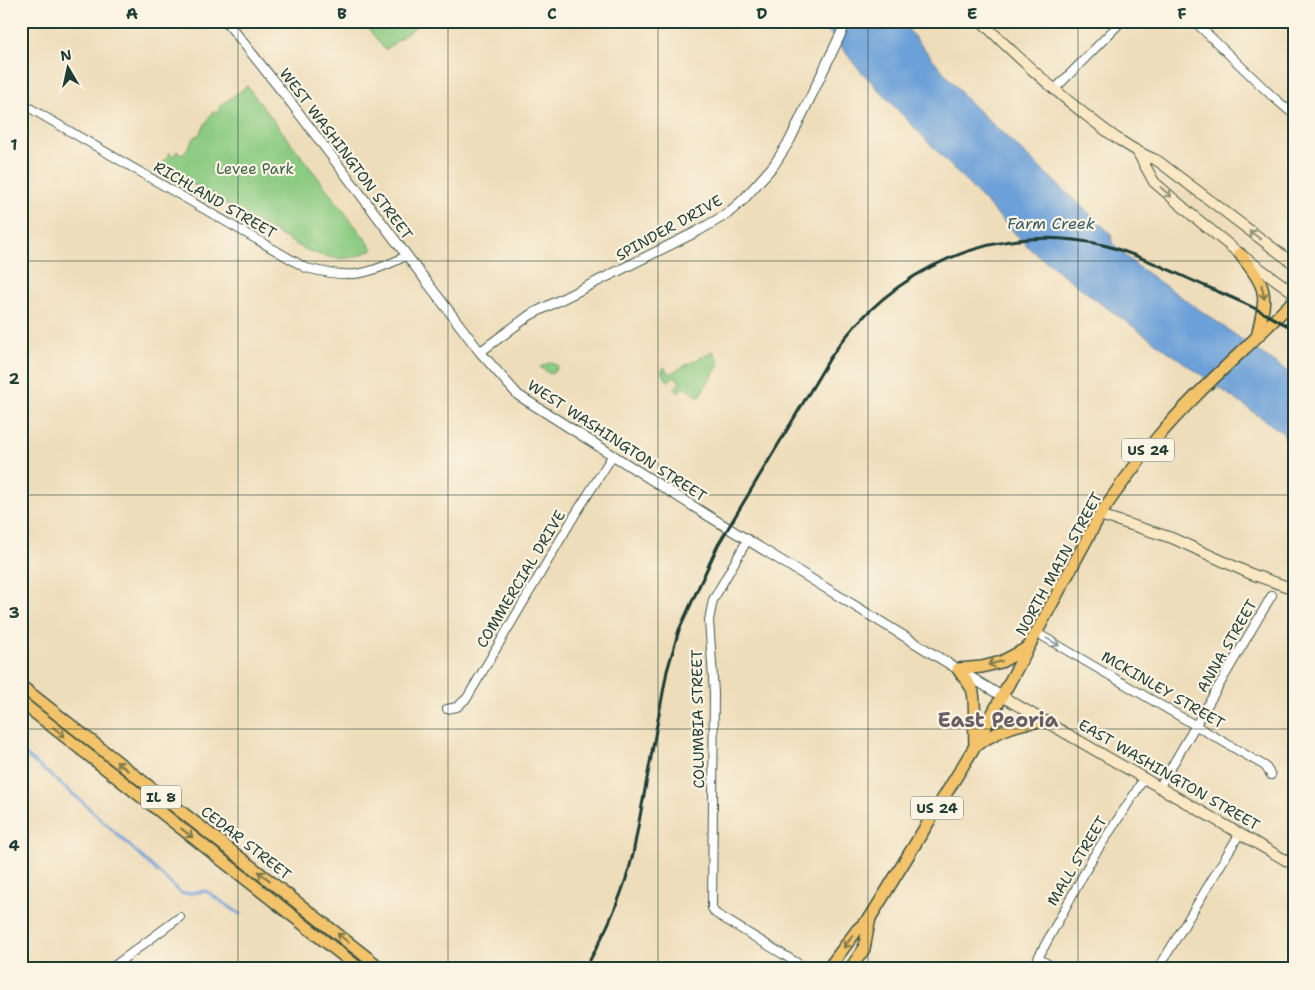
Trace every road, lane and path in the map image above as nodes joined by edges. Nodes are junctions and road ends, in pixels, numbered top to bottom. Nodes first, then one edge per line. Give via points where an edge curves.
1 (226, 21) edge
2 (847, 21) edge
3 (981, 21) edge
4 (1122, 21) edge
5 (1194, 21) edge
6 (1054, 90) junction
7 (21, 103) edge
8 (1294, 114) edge
9 (1138, 153) junction
10 (1240, 254) junction
11 (406, 256) junction
12 (1294, 264) edge
13 (1294, 293) edge
14 (1294, 300) edge
15 (1257, 337) junction
16 (480, 352) junction
17 (613, 455) junction
18 (1100, 515) junction
19 (748, 539) junction
20 (1294, 589) edge
21 (1272, 595) dead end
22 (1037, 633) junction
23 (1030, 647) junction
24 (958, 669) junction
25 (21, 686) edge
26 (1003, 696) junction
27 (21, 702) edge
28 (447, 709) dead end
29 (1048, 722) junction
30 (1196, 726) junction
31 (975, 746) junction
32 (1271, 775) dead end
33 (1143, 778) junction
34 (1159, 788) junction
35 (1240, 833) junction
36 (1294, 865) edge
37 (180, 917) dead end
38 (870, 918) junction
39 (853, 966) edge
40 (110, 969) edge
41 (360, 969) edge
42 (382, 969) edge
43 (807, 969) edge
44 (828, 969) edge
45 (1056, 969) edge
46 (1158, 969) edge

1 - 11 street, WEST WASHINGTON STREET
2 - 16 street, SPINDER DRIVE via 790,140 774,166 743,200 698,231 530,315
3 - 6 main road
4 - 6 street
5 - 8 street
6 - 9 main road
7 - 11 street, RICHLAND STREET via 306,268 345,276 367,272
9 -> 10 main road via 1154,182
12 -> 9 main road via 1158,161
10 - 13 main road
10 -> 15 main road via 1257,276 1264,292
11 - 16 street, WEST WASHINGTON STREET
14 - 15 main road, NORTH MAIN STREET / US 24
15 - 18 main road, NORTH MAIN STREET / US 24 via 1157,438
16 - 17 street, WEST WASHINGTON STREET via 518,395
17 - 19 street, WEST WASHINGTON STREET
17 - 28 street, COMMERCIAL DRIVE via 467,698 457,707
18 - 20 main road via 1172,538 1251,574
18 - 22 main road, NORTH MAIN STREET / US 24
19 - 24 street, WEST WASHINGTON STREET
19 - 43 street, COLUMBIA STREET via 713,600 709,620 714,693 712,908 715,913
21 - 30 street, ANNA STREET
22 - 23 main road, NORTH MAIN STREET / US 24
22 -> 30 street, MCKINLEY STREET
23 -> 24 main road via 1001,662
23 - 26 main road, NORTH MAIN STREET / US 24
24 - 26 street, WEST WASHINGTON STREET
24 - 31 main road via 972,689 975,700
42 -> 25 main road, CEDAR STREET / IL 8
26 - 29 main road, EAST WASHINGTON STREET
26 - 31 main road, US 24
27 -> 41 main road, CEDAR STREET / IL 8
29 - 31 main road via 1015,725
29 - 33 main road, EAST WASHINGTON STREET
30 - 32 street, MCKINLEY STREET via 1265,766
30 - 34 street, ANNA STREET
31 - 38 main road, US 24
33 - 34 main road, EAST WASHINGTON STREET
33 - 45 street, MALL STREET via 1093,857 1038,958
34 - 35 main road, EAST WASHINGTON STREET
35 - 36 main road, EAST WASHINGTON STREET
35 - 46 street
37 - 40 street
38 - 39 main road, US 24 via 864,949
38 -> 44 main road, US 24 via 856,930

